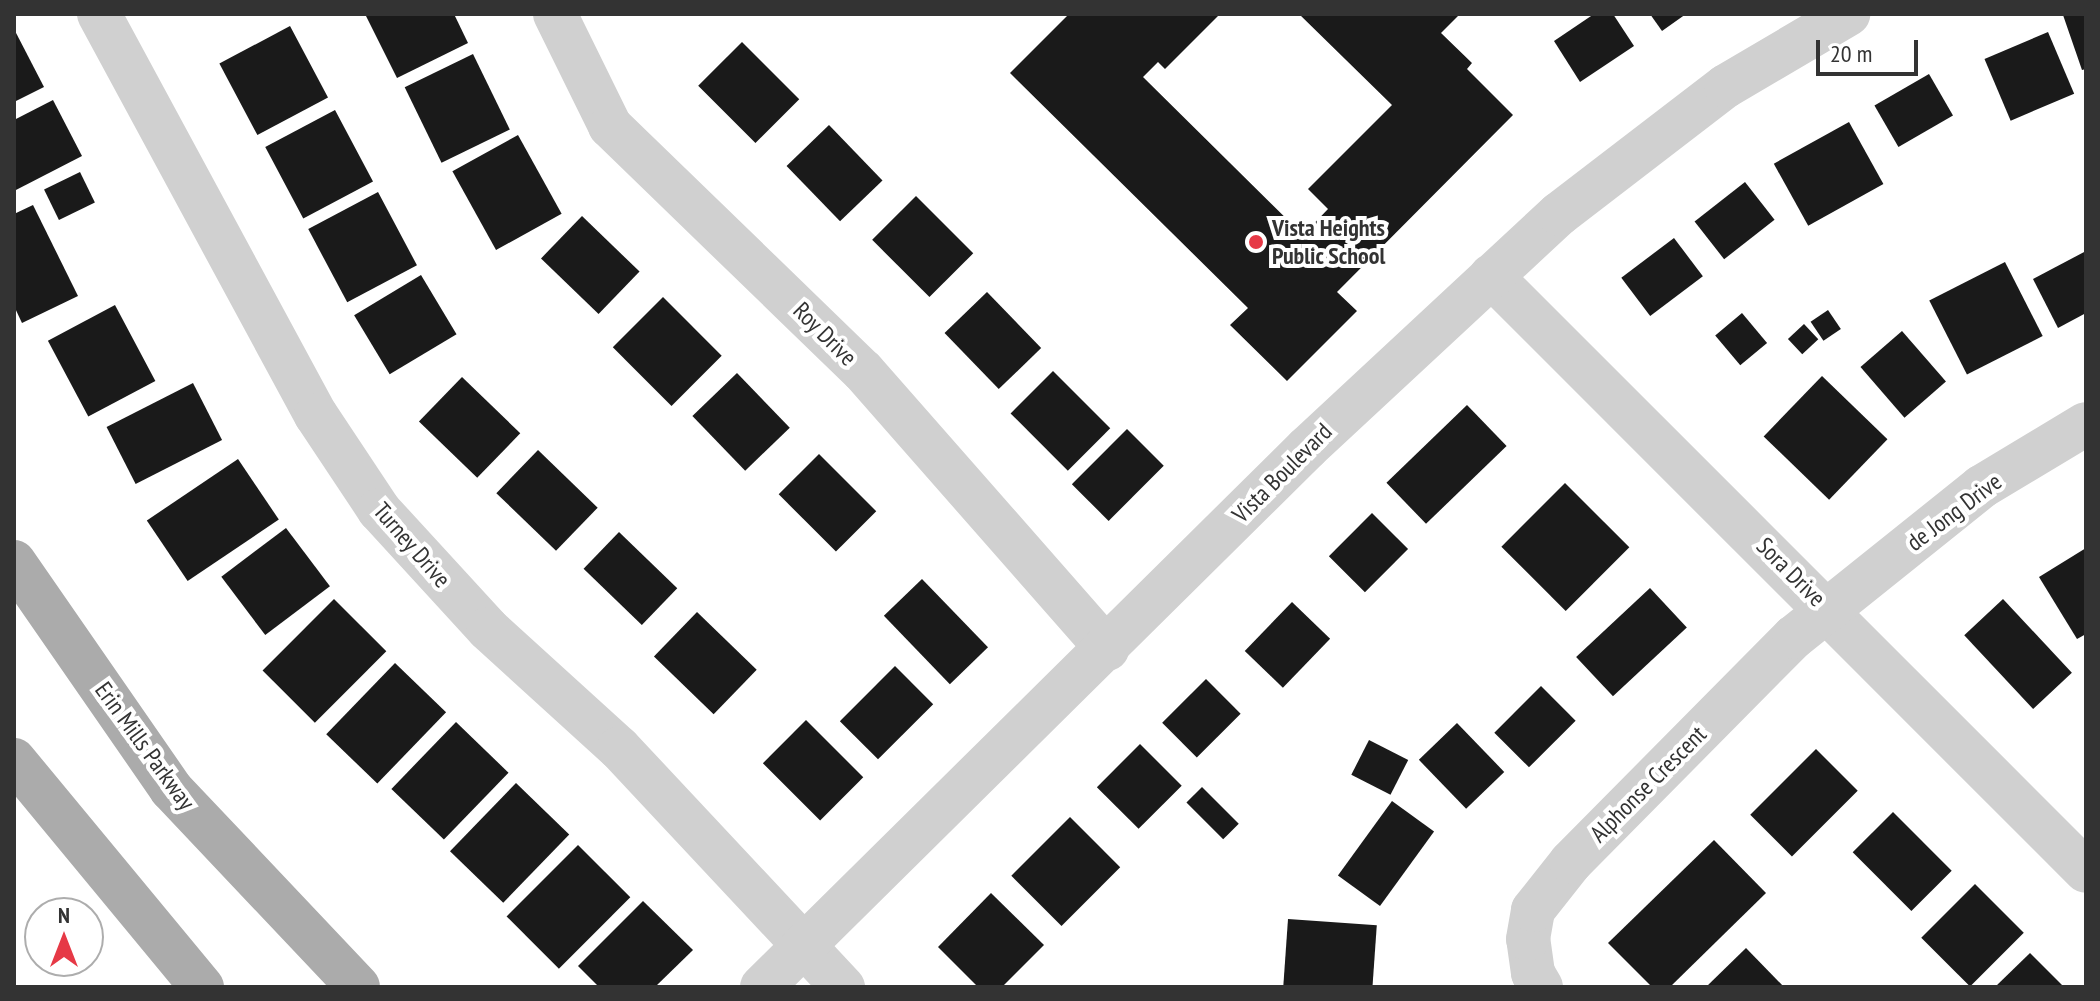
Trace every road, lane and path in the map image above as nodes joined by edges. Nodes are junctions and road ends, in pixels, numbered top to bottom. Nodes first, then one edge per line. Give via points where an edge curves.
1 (99, 14) edge
2 (555, 14) edge
3 (1848, 14) edge
4 (1491, 276) junction
5 (2086, 424) edge
6 (14, 562) edge
7 (1828, 609) junction
8 (1107, 649) junction
9 (14, 760) edge
10 (2086, 871) edge
11 (802, 946) junction
12 (202, 987) edge
13 (358, 987) edge
14 (762, 987) edge
15 (843, 987) edge
16 (1541, 987) edge

1 - 11 street, Turney Drive via 316,415 379,510 488,629 619,748
2 - 8 street, Roy Drive via 610,126 863,371
3 - 4 street, Vista Boulevard via 1726,86 1616,167
4 - 7 street, Sora Drive
4 - 8 street, Vista Boulevard via 1307,448
5 - 7 street, de Jong Drive via 1981,487
6 - 13 main road, Erin Mills Parkway via 171,789
7 - 10 street, Sora Drive
7 - 16 street, Alphonse Crescent via 1794,637 1547,888 1533,910 1528,939 1533,973
8 - 11 street, Vista Boulevard
9 - 12 main road
11 - 14 street, Vista Boulevard
11 - 15 street, Turney Drive

